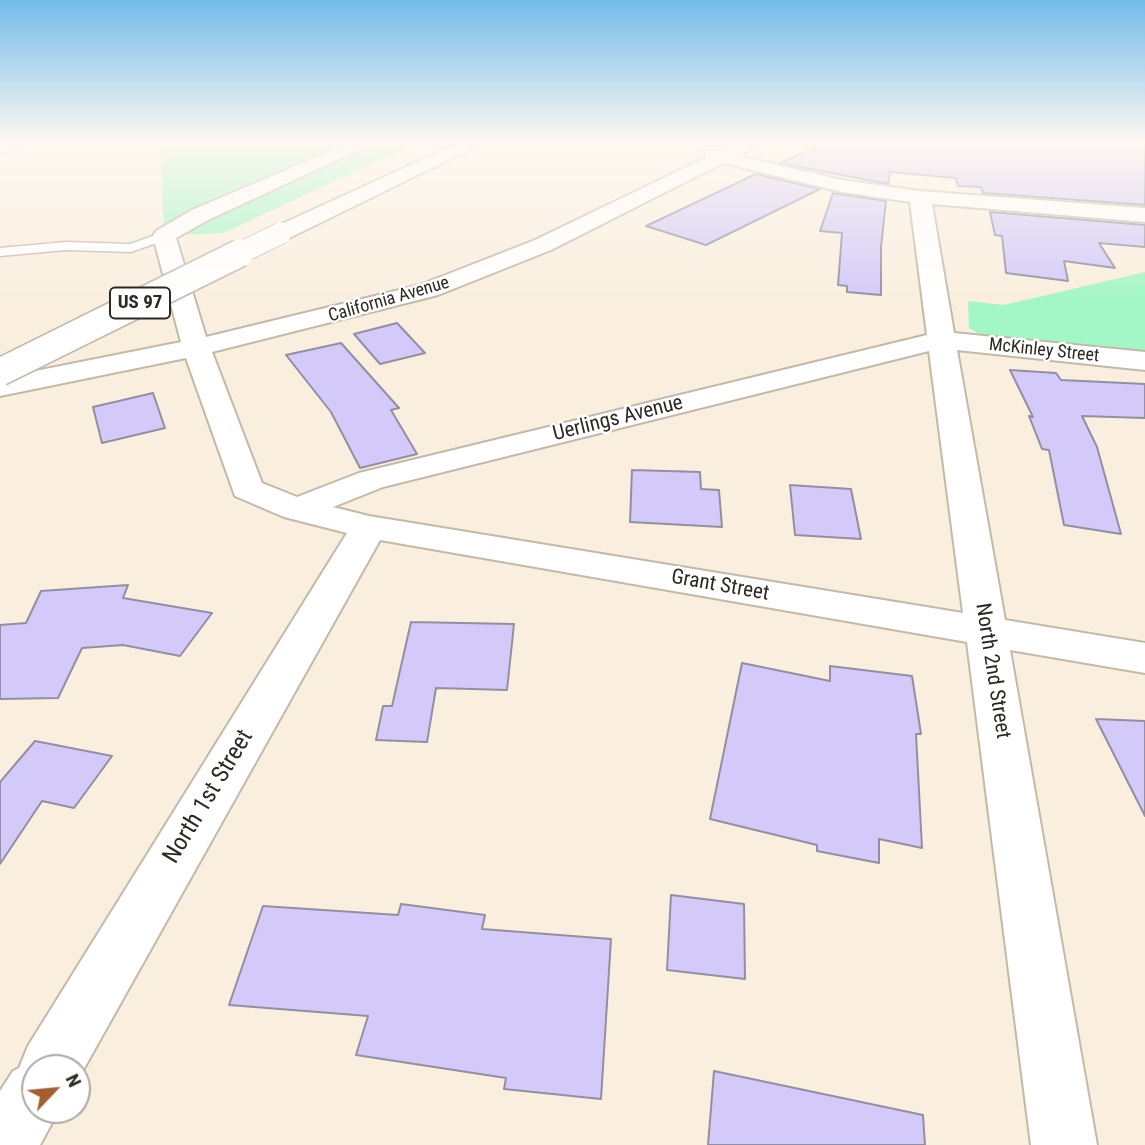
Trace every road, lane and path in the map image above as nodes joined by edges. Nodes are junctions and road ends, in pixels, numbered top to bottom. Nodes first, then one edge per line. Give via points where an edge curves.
1 (247, 194) edge
2 (364, 194) edge
3 (631, 194) edge
4 (902, 194) edge
5 (920, 197) junction
6 (1145, 215) edge
7 (164, 236) junction
8 (0, 253) edge
9 (194, 338) junction
10 (942, 340) junction
11 (1145, 361) edge
12 (0, 366) edge
13 (0, 372) edge
14 (0, 387) edge
15 (296, 509) junction
16 (369, 527) junction
17 (986, 631) junction
18 (1145, 658) edge
19 (58, 1054) edge
20 (21, 1117) edge
21 (5, 1145) edge
22 (1064, 1145) edge

1 - 7 main road
2 - 13 main road, US 97, bridge
3 - 9 main road, California Avenue via 543,245 378,306
4 - 5 main road
5 - 6 main road
5 - 10 main road, North 2nd Street
7 - 8 lane via 131,248 66,246
7 - 9 main road
9 - 12 main road, California Avenue
9 - 14 main road, California Avenue
9 - 15 main road via 247,489
10 - 11 main road, McKinley Street
10 - 15 main road, Uerlings Avenue via 371,480
10 - 17 main road, North 2nd Street
15 - 16 main road, Grant Street
16 - 17 main road, Grant Street
16 - 19 main road, North 1st Street
17 - 18 main road, Grant Street
17 - 22 main road, North 2nd Street
20 - 21 main road

